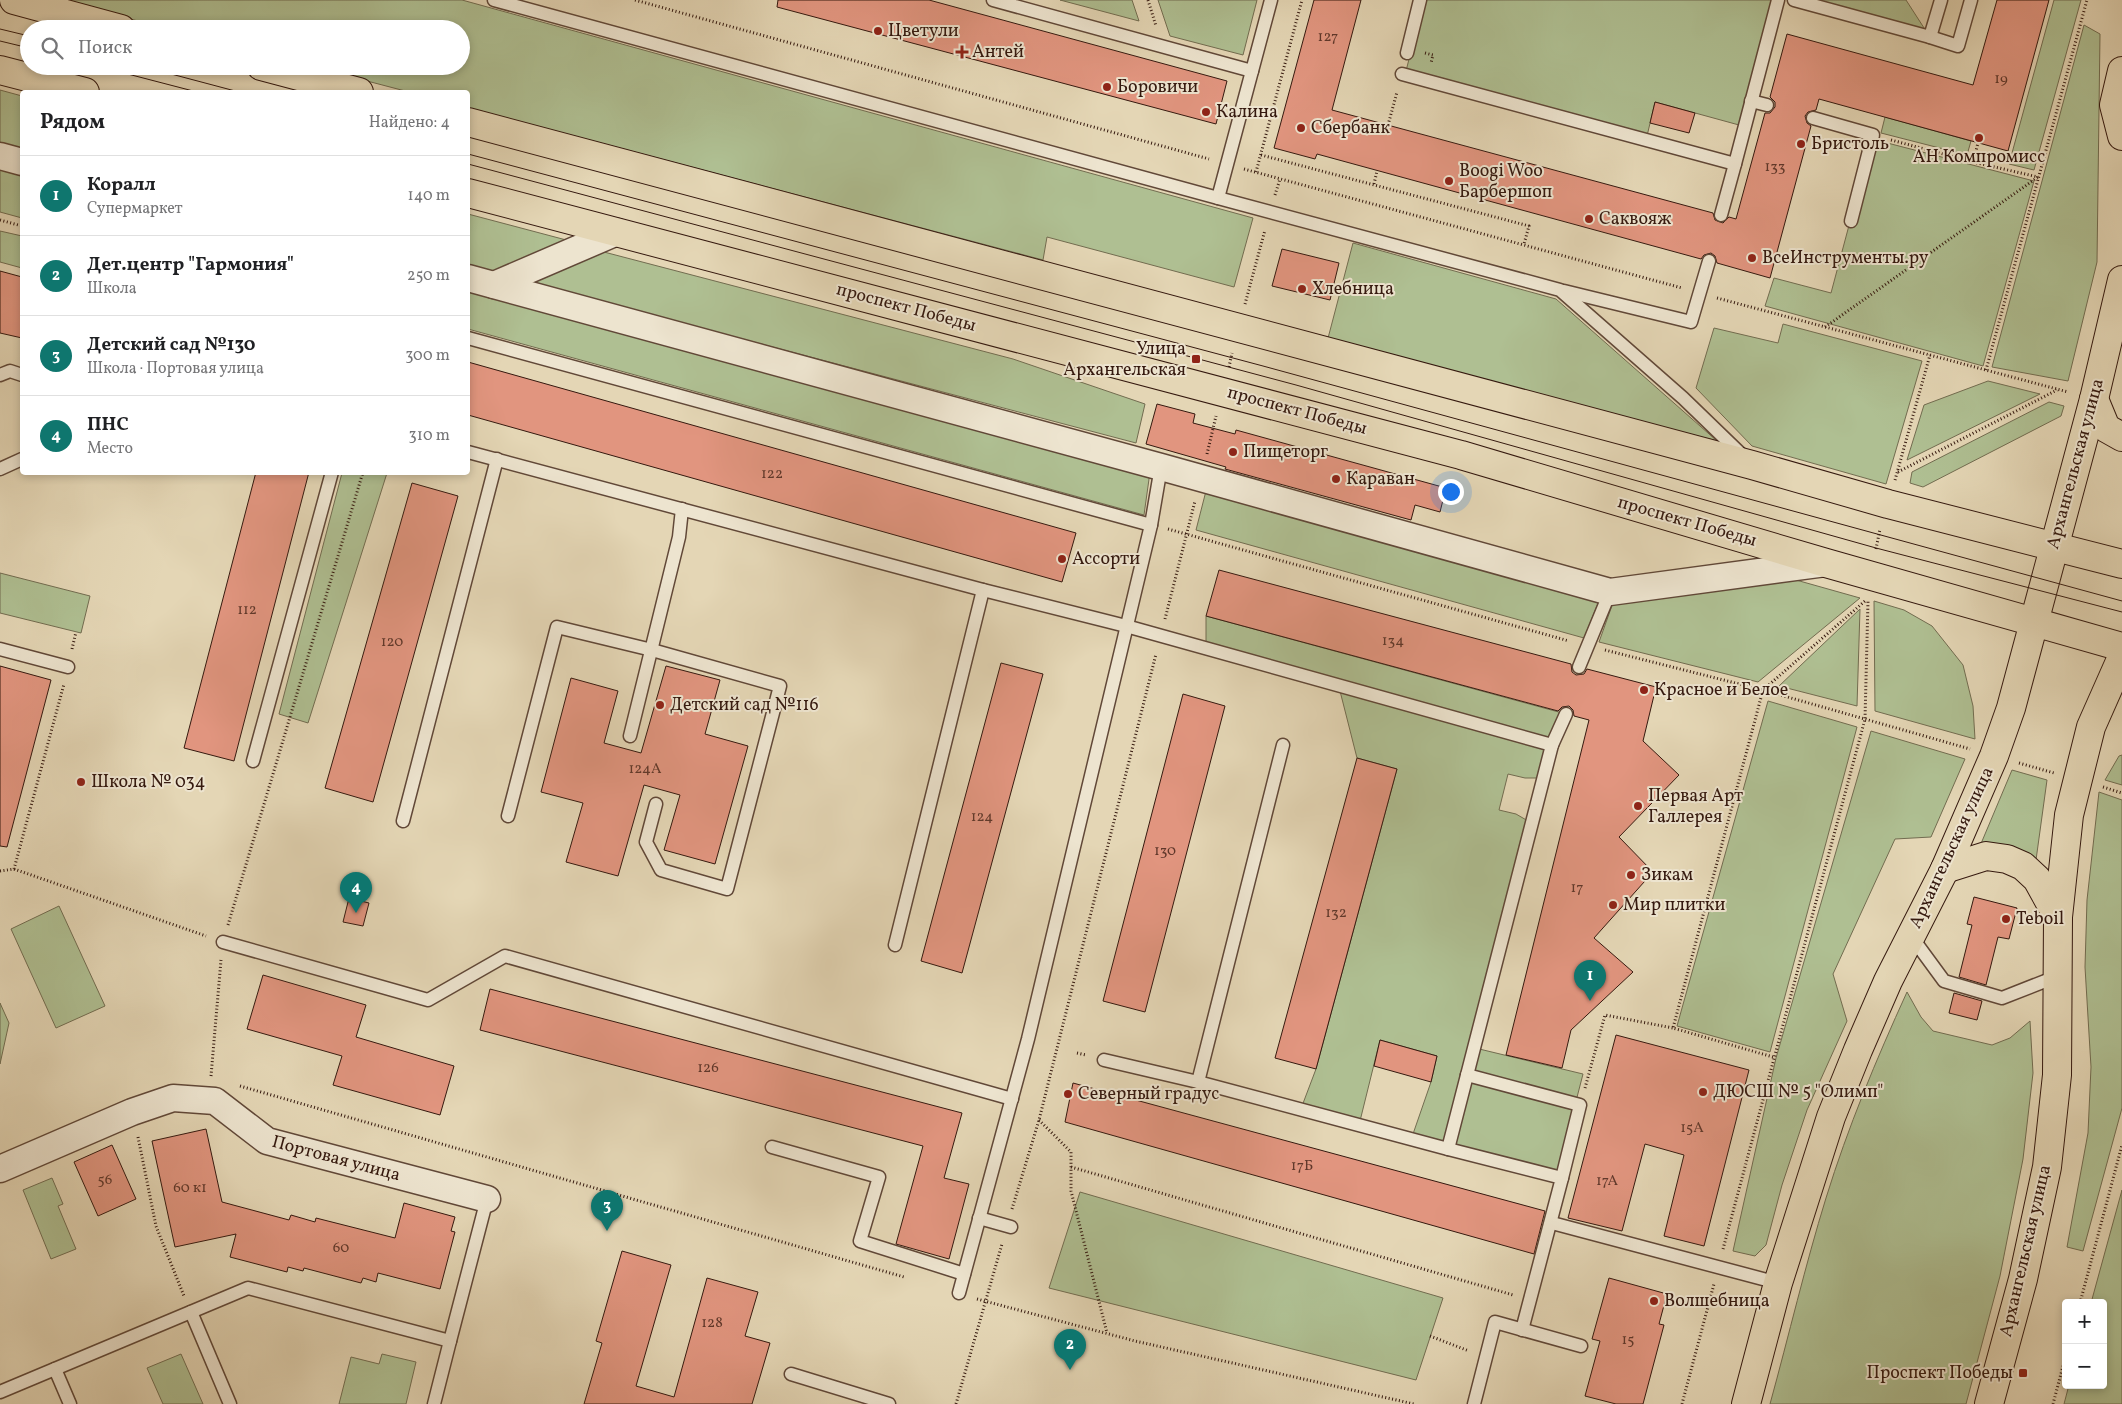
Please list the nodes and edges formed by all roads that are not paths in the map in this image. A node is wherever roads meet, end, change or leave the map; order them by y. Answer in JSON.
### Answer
{"nodes":[{"id":1,"x":14,"y":0,"type":"edge"},
{"id":2,"x":494,"y":0,"type":"edge"},
{"id":3,"x":993,"y":0,"type":"edge"},
{"id":4,"x":1271,"y":0,"type":"edge"},
{"id":5,"x":1420,"y":0,"type":"edge"},
{"id":6,"x":1778,"y":0,"type":"edge"},
{"id":7,"x":1794,"y":0,"type":"edge"},
{"id":8,"x":1941,"y":0,"type":"edge"},
{"id":9,"x":1971,"y":0,"type":"edge"},
{"id":10,"x":88,"y":20,"type":"edge"},
{"id":11,"x":1930,"y":37,"type":"junction"},
{"id":12,"x":1407,"y":53,"type":"dead end"},
{"id":13,"x":0,"y":70,"type":"edge"},
{"id":14,"x":1252,"y":71,"type":"junction"},
{"id":15,"x":2122,"y":71,"type":"edge"},
{"id":16,"x":1402,"y":74,"type":"road end"},
{"id":17,"x":295,"y":75,"type":"edge"},
{"id":18,"x":77,"y":90,"type":"edge"},
{"id":19,"x":351,"y":90,"type":"edge"},
{"id":20,"x":1751,"y":101,"type":"junction"},
{"id":21,"x":1767,"y":106,"type":"dead end"},
{"id":22,"x":1813,"y":118,"type":"dead end"},
{"id":23,"x":470,"y":123,"type":"edge"},
{"id":24,"x":2122,"y":136,"type":"edge"},
{"id":25,"x":0,"y":156,"type":"edge"},
{"id":26,"x":20,"y":161,"type":"edge"},
{"id":27,"x":1735,"y":164,"type":"junction"},
{"id":28,"x":470,"y":194,"type":"edge"},
{"id":29,"x":1218,"y":198,"type":"junction"},
{"id":30,"x":1721,"y":216,"type":"dead end"},
{"id":31,"x":1851,"y":220,"type":"dead end"},
{"id":32,"x":617,"y":232,"type":"junction"},
{"id":33,"x":1710,"y":261,"type":"dead end"},
{"id":34,"x":470,"y":279,"type":"edge"},
{"id":35,"x":2122,"y":280,"type":"edge"},
{"id":36,"x":494,"y":285,"type":"junction"},
{"id":37,"x":1560,"y":290,"type":"junction"},
{"id":38,"x":470,"y":339,"type":"edge"},
{"id":39,"x":20,"y":374,"type":"edge"},
{"id":40,"x":0,"y":375,"type":"edge"},
{"id":41,"x":2094,"y":399,"type":"junction"},
{"id":42,"x":2122,"y":437,"type":"edge"},
{"id":43,"x":470,"y":452,"type":"edge"},
{"id":44,"x":497,"y":459,"type":"junction"},
{"id":45,"x":20,"y":460,"type":"edge"},
{"id":46,"x":1752,"y":465,"type":"junction"},
{"id":47,"x":1162,"y":467,"type":"junction"},
{"id":48,"x":0,"y":469,"type":"edge"},
{"id":49,"x":331,"y":475,"type":"edge"},
{"id":50,"x":682,"y":510,"type":"junction"},
{"id":51,"x":1151,"y":525,"type":"junction"},
{"id":52,"x":2054,"y":547,"type":"junction"},
{"id":53,"x":1826,"y":563,"type":"junction"},
{"id":54,"x":2122,"y":564,"type":"edge"},
{"id":55,"x":983,"y":590,"type":"junction"},
{"id":56,"x":1610,"y":592,"type":"junction"},
{"id":57,"x":2034,"y":622,"type":"junction"},
{"id":58,"x":1126,"y":626,"type":"junction"},
{"id":59,"x":2122,"y":647,"type":"edge"},
{"id":60,"x":0,"y":649,"type":"edge"},
{"id":61,"x":652,"y":650,"type":"junction"},
{"id":62,"x":2122,"y":657,"type":"edge"},
{"id":63,"x":1579,"y":666,"type":"dead end"},
{"id":64,"x":68,"y":667,"type":"road end"},
{"id":65,"x":1566,"y":714,"type":"dead end"},
{"id":66,"x":630,"y":736,"type":"dead end"},
{"id":67,"x":1283,"y":745,"type":"dead end"},
{"id":68,"x":1552,"y":746,"type":"junction"},
{"id":69,"x":253,"y":761,"type":"dead end"},
{"id":70,"x":656,"y":804,"type":"dead end"},
{"id":71,"x":508,"y":816,"type":"dead end"},
{"id":72,"x":403,"y":822,"type":"dead end"},
{"id":73,"x":1945,"y":869,"type":"junction"},
{"id":74,"x":2058,"y":917,"type":"junction"},
{"id":75,"x":1911,"y":936,"type":"junction"},
{"id":76,"x":223,"y":942,"type":"road end"},
{"id":77,"x":895,"y":944,"type":"dead end"},
{"id":78,"x":2058,"y":976,"type":"junction"},
{"id":79,"x":1104,"y":1060,"type":"dead end"},
{"id":80,"x":1467,"y":1075,"type":"junction"},
{"id":81,"x":1198,"y":1082,"type":"junction"},
{"id":82,"x":1012,"y":1099,"type":"junction"},
{"id":83,"x":772,"y":1147,"type":"dead end"},
{"id":84,"x":1448,"y":1149,"type":"junction"},
{"id":85,"x":0,"y":1169,"type":"edge"},
{"id":86,"x":1562,"y":1178,"type":"junction"},
{"id":87,"x":487,"y":1199,"type":"joint"},
{"id":88,"x":980,"y":1218,"type":"junction"},
{"id":89,"x":1552,"y":1222,"type":"junction"},
{"id":90,"x":1009,"y":1226,"type":"road end"},
{"id":91,"x":964,"y":1274,"type":"junction"},
{"id":92,"x":1778,"y":1284,"type":"junction"},
{"id":93,"x":959,"y":1293,"type":"road end"},
{"id":94,"x":190,"y":1312,"type":"junction"},
{"id":95,"x":1522,"y":1330,"type":"junction"},
{"id":96,"x":450,"y":1340,"type":"junction"},
{"id":97,"x":1581,"y":1346,"type":"dead end"},
{"id":98,"x":55,"y":1369,"type":"junction"},
{"id":99,"x":791,"y":1374,"type":"dead end"},
{"id":100,"x":0,"y":1392,"type":"edge"},
{"id":101,"x":70,"y":1404,"type":"edge"},
{"id":102,"x":230,"y":1404,"type":"edge"},
{"id":103,"x":434,"y":1404,"type":"edge"},
{"id":104,"x":889,"y":1404,"type":"edge"},
{"id":105,"x":1474,"y":1404,"type":"edge"},
{"id":106,"x":1746,"y":1404,"type":"edge"},
{"id":107,"x":1989,"y":1404,"type":"edge"}],
"edges":[{"from":1,"to":10,"type":"main road"},
{"from":2,"to":29,"type":"lane"},
{"from":3,"to":14,"type":"lane"},
{"from":4,"to":14,"type":"lane"},
{"from":5,"to":12,"type":"lane"},
{"from":6,"to":20,"type":"lane"},
{"from":7,"to":11,"type":"lane"},
{"from":8,"to":11,"type":"lane"},
{"from":9,"to":11,"type":"lane"},
{"from":13,"to":18,"type":"main road"},
{"from":14,"to":29,"type":"lane"},
{"from":15,"to":24,"type":"main road"},
{"from":16,"to":27,"type":"lane"},
{"from":17,"to":19,"type":"main road"},
{"from":20,"to":21,"type":"lane"},
{"from":20,"to":27,"type":"lane"},
{"from":22,"to":31,"type":"lane"},
{"from":23,"to":46,"type":"main road"},
{"from":25,"to":26,"type":"street"},
{"from":27,"to":30,"type":"lane"},
{"from":28,"to":32,"type":"main road","name":"проспект Победы"},
{"from":29,"to":37,"type":"lane"},
{"from":32,"to":36,"type":"street"},
{"from":32,"to":53,"type":"main road","name":"проспект Победы"},
{"from":33,"to":37,"type":"lane"},
{"from":34,"to":36,"type":"street"},
{"from":35,"to":41,"type":"main road","name":"Архангельская улица"},
{"from":36,"to":47,"type":"street"},
{"from":37,"to":46,"type":"lane"},
{"from":38,"to":51,"type":"lane"},
{"from":39,"to":40,"type":"lane"},
{"from":41,"to":42,"type":"main road"},
{"from":41,"to":52,"type":"main road","name":"Архангельская улица"},
{"from":43,"to":44,"type":"lane"},
{"from":44,"to":50,"type":"lane"},
{"from":44,"to":72,"type":"lane"},
{"from":45,"to":48,"type":"lane"},
{"from":46,"to":52,"type":"main road"},
{"from":47,"to":51,"type":"lane"},
{"from":47,"to":56,"type":"street"},
{"from":49,"to":69,"type":"lane"},
{"from":50,"to":55,"type":"lane"},
{"from":50,"to":61,"type":"lane"},
{"from":51,"to":58,"type":"lane"},
{"from":52,"to":54,"type":"main road"},
{"from":52,"to":57,"type":"main road","name":"Архангельская улица"},
{"from":53,"to":56,"type":"street"},
{"from":53,"to":57,"type":"main road","name":"проспект Победы"},
{"from":55,"to":58,"type":"lane"},
{"from":55,"to":77,"type":"lane"},
{"from":56,"to":63,"type":"lane"},
{"from":57,"to":59,"type":"main road","name":"проспект Победы"},
{"from":57,"to":73,"type":"main road","name":"Архангельская улица"},
{"from":58,"to":68,"type":"lane"},
{"from":58,"to":82,"type":"lane"},
{"from":60,"to":64,"type":"lane"},
{"from":61,"to":66,"type":"lane"},
{"from":61,"to":70,"type":"lane"},
{"from":61,"to":71,"type":"lane"},
{"from":62,"to":74,"type":"main road","name":"Архангельская улица"},
{"from":65,"to":68,"type":"lane"},
{"from":67,"to":81,"type":"lane"},
{"from":68,"to":80,"type":"lane"},
{"from":73,"to":74,"type":"main road"},
{"from":73,"to":75,"type":"main road","name":"Архангельская улица"},
{"from":74,"to":78,"type":"main road","name":"Архангельская улица"},
{"from":75,"to":78,"type":"lane"},
{"from":75,"to":92,"type":"main road","name":"Архангельская улица"},
{"from":76,"to":82,"type":"lane"},
{"from":78,"to":107,"type":"main road","name":"Архангельская улица"},
{"from":79,"to":81,"type":"lane"},
{"from":80,"to":84,"type":"lane"},
{"from":80,"to":86,"type":"lane"},
{"from":81,"to":84,"type":"lane"},
{"from":82,"to":88,"type":"lane"},
{"from":83,"to":91,"type":"lane"},
{"from":84,"to":86,"type":"lane"},
{"from":85,"to":87,"type":"street","name":"Портовая улица"},
{"from":86,"to":89,"type":"lane"},
{"from":87,"to":96,"type":"lane"},
{"from":88,"to":90,"type":"lane"},
{"from":88,"to":91,"type":"lane"},
{"from":89,"to":92,"type":"lane"},
{"from":89,"to":95,"type":"lane"},
{"from":91,"to":93,"type":"lane"},
{"from":92,"to":106,"type":"main road","name":"Архангельская улица"},
{"from":94,"to":96,"type":"lane"},
{"from":94,"to":98,"type":"lane"},
{"from":94,"to":102,"type":"lane"},
{"from":95,"to":97,"type":"lane"},
{"from":95,"to":105,"type":"lane"},
{"from":96,"to":103,"type":"lane"},
{"from":98,"to":100,"type":"lane"},
{"from":98,"to":101,"type":"lane"},
{"from":99,"to":104,"type":"lane"}]}
